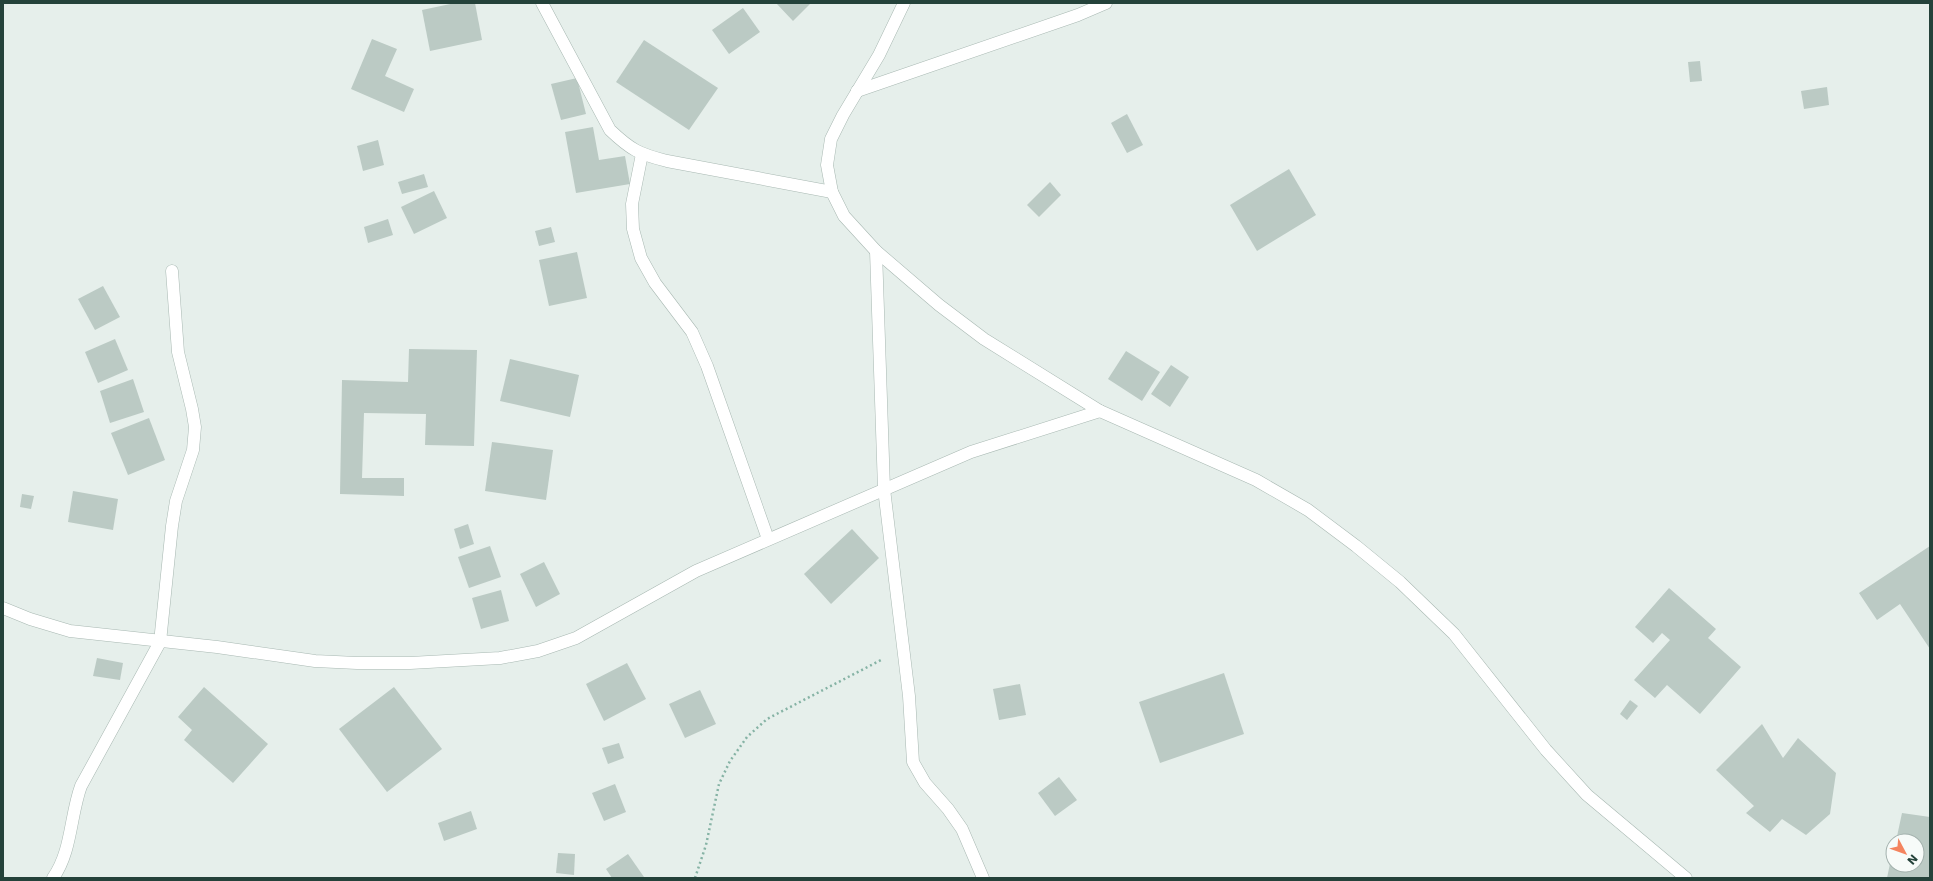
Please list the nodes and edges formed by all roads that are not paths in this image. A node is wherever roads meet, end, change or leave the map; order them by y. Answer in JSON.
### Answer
{"nodes":[{"id":1,"x":542,"y":3,"type":"edge"},
{"id":2,"x":904,"y":3,"type":"edge"},
{"id":3,"x":1106,"y":3,"type":"edge"},
{"id":4,"x":858,"y":91,"type":"junction"},
{"id":5,"x":642,"y":154,"type":"junction"},
{"id":6,"x":832,"y":192,"type":"junction"},
{"id":7,"x":876,"y":252,"type":"junction"},
{"id":8,"x":172,"y":271,"type":"dead end"},
{"id":9,"x":1100,"y":412,"type":"junction"},
{"id":10,"x":884,"y":489,"type":"junction"},
{"id":11,"x":768,"y":539,"type":"junction"},
{"id":12,"x":3,"y":608,"type":"edge"},
{"id":13,"x":160,"y":642,"type":"junction"},
{"id":14,"x":53,"y":878,"type":"edge"},
{"id":15,"x":983,"y":878,"type":"edge"},
{"id":16,"x":1686,"y":878,"type":"edge"}],
"edges":[{"from":1,"to":5,"type":"street"},
{"from":2,"to":4,"type":"street"},
{"from":3,"to":4,"type":"street"},
{"from":4,"to":6,"type":"street"},
{"from":5,"to":6,"type":"street"},
{"from":5,"to":11,"type":"street"},
{"from":6,"to":7,"type":"street"},
{"from":7,"to":9,"type":"street"},
{"from":7,"to":10,"type":"street"},
{"from":8,"to":13,"type":"street"},
{"from":9,"to":10,"type":"street"},
{"from":9,"to":16,"type":"street"},
{"from":10,"to":11,"type":"street"},
{"from":10,"to":15,"type":"street"},
{"from":11,"to":13,"type":"street"},
{"from":12,"to":13,"type":"street"},
{"from":13,"to":14,"type":"street"}]}
